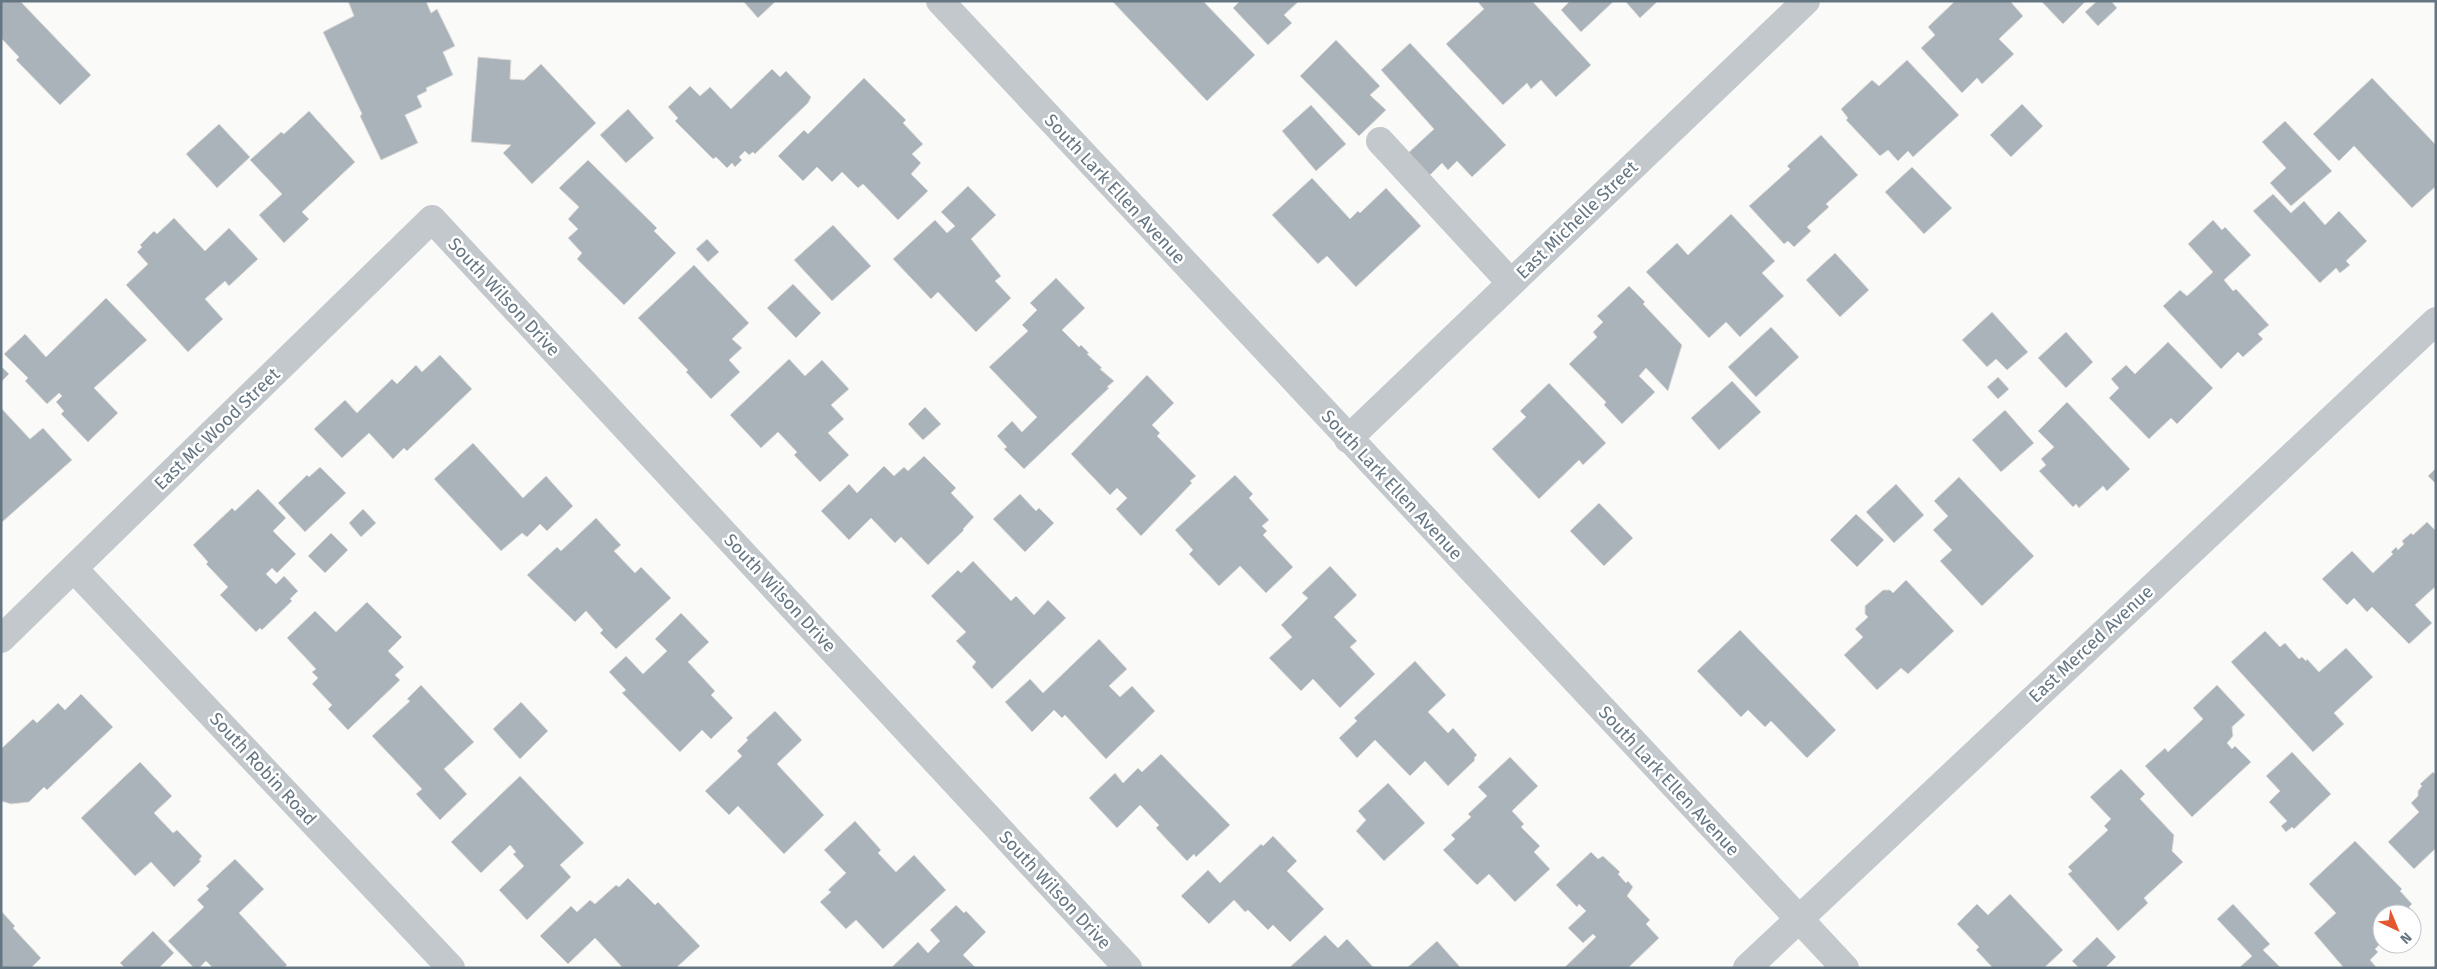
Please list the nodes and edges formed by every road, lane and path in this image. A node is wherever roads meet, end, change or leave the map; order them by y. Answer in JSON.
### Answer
{"nodes":[{"id":1,"x":940,"y":1,"type":"edge"},
{"id":2,"x":1806,"y":1,"type":"edge"},
{"id":3,"x":1380,"y":141,"type":"dead end"},
{"id":4,"x":432,"y":219,"type":"joint"},
{"id":5,"x":1511,"y":283,"type":"junction"},
{"id":6,"x":2436,"y":321,"type":"edge"},
{"id":7,"x":1348,"y":439,"type":"junction"},
{"id":8,"x":74,"y":569,"type":"junction"},
{"id":9,"x":1,"y":639,"type":"edge"},
{"id":10,"x":1798,"y":919,"type":"junction"},
{"id":11,"x":451,"y":968,"type":"edge"},
{"id":12,"x":1128,"y":968,"type":"edge"},
{"id":13,"x":1747,"y":968,"type":"edge"},
{"id":14,"x":1845,"y":968,"type":"edge"}],
"edges":[{"from":1,"to":7,"type":"street","name":"South Lark Ellen Avenue"},
{"from":2,"to":5,"type":"street","name":"East Michelle Street"},
{"from":3,"to":5,"type":"street"},
{"from":4,"to":8,"type":"street","name":"East Mc Wood Street"},
{"from":4,"to":12,"type":"street","name":"South Wilson Drive"},
{"from":5,"to":7,"type":"street","name":"East Michelle Street"},
{"from":6,"to":10,"type":"street","name":"East Merced Avenue"},
{"from":7,"to":10,"type":"street","name":"South Lark Ellen Avenue"},
{"from":8,"to":9,"type":"street","name":"East Mc Wood Street"},
{"from":8,"to":11,"type":"street","name":"South Robin Road"},
{"from":10,"to":13,"type":"street","name":"East Merced Avenue"},
{"from":10,"to":14,"type":"street","name":"South Lark Ellen Avenue"}]}
